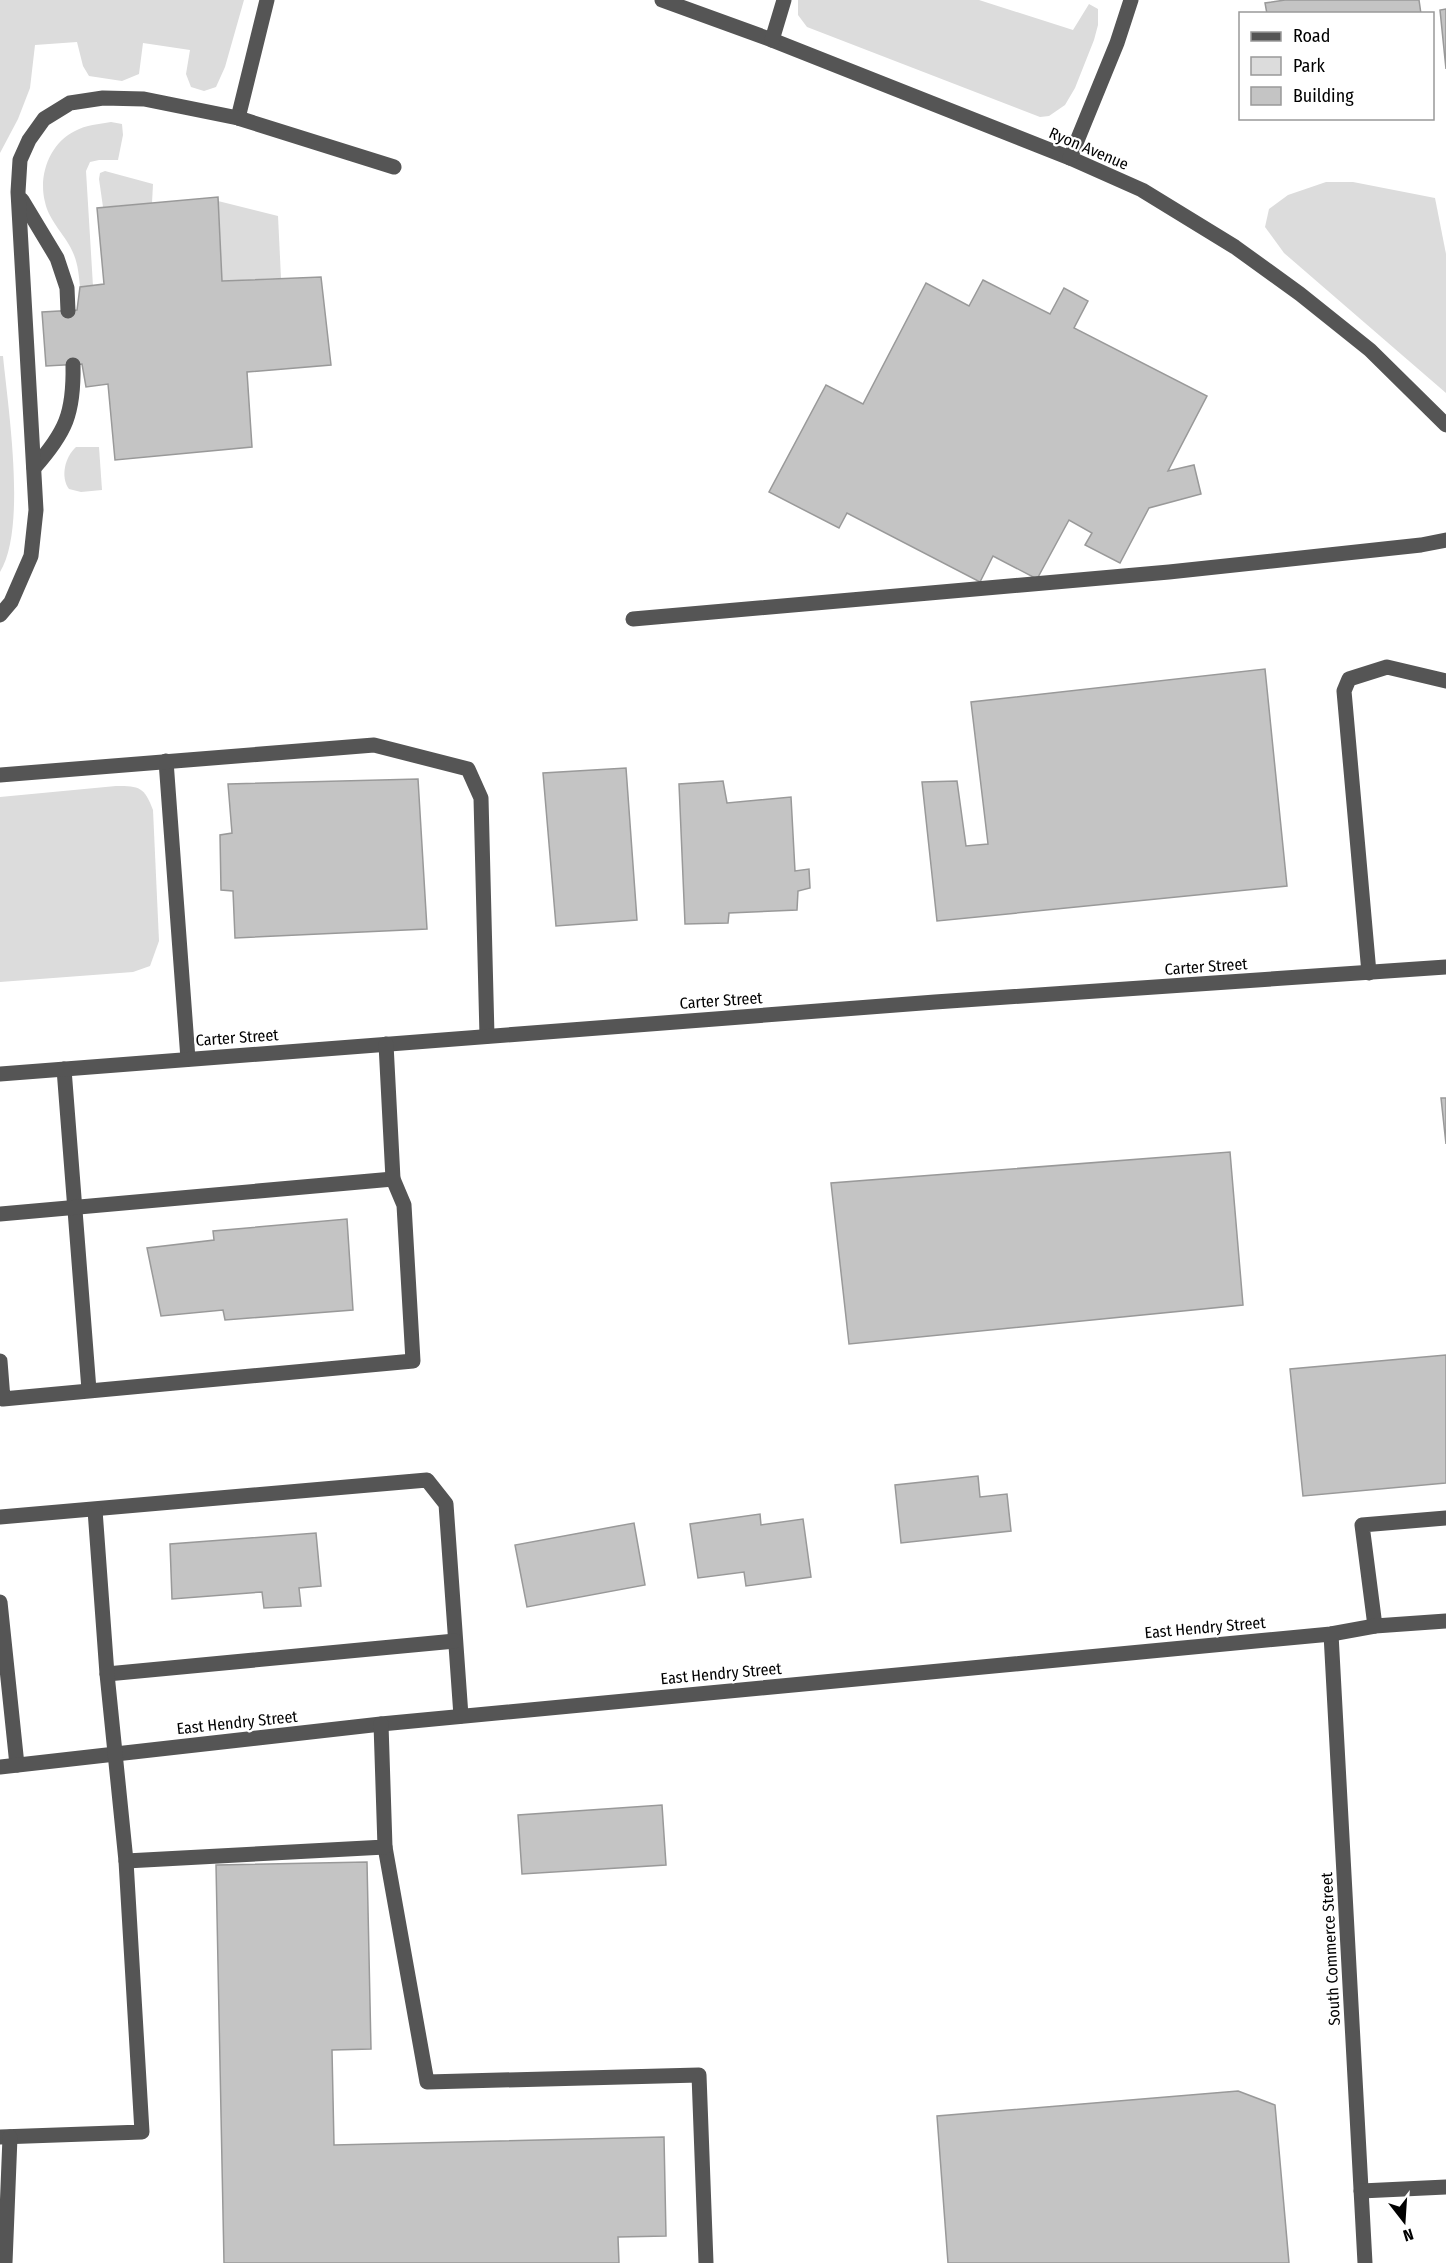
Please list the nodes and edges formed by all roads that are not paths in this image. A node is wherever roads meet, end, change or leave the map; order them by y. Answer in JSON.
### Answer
{"nodes":[{"id":1,"x":267,"y":0,"type":"edge"},
{"id":2,"x":662,"y":0,"type":"edge"},
{"id":3,"x":784,"y":0,"type":"edge"},
{"id":4,"x":1131,"y":0,"type":"edge"},
{"id":5,"x":772,"y":40,"type":"junction"},
{"id":6,"x":238,"y":118,"type":"junction"},
{"id":7,"x":1070,"y":158,"type":"junction"},
{"id":8,"x":394,"y":167,"type":"dead end"},
{"id":9,"x":18,"y":192,"type":"junction"},
{"id":10,"x":68,"y":311,"type":"dead end"},
{"id":11,"x":73,"y":365,"type":"dead end"},
{"id":12,"x":1446,"y":425,"type":"edge"},
{"id":13,"x":34,"y":468,"type":"junction"},
{"id":14,"x":1446,"y":540,"type":"edge"},
{"id":15,"x":0,"y":615,"type":"edge"},
{"id":16,"x":633,"y":619,"type":"dead end"},
{"id":17,"x":1446,"y":681,"type":"edge"},
{"id":18,"x":166,"y":761,"type":"junction"},
{"id":19,"x":0,"y":775,"type":"edge"},
{"id":20,"x":1446,"y":968,"type":"edge"},
{"id":21,"x":1369,"y":973,"type":"junction"},
{"id":22,"x":487,"y":1036,"type":"junction"},
{"id":23,"x":386,"y":1044,"type":"junction"},
{"id":24,"x":188,"y":1059,"type":"junction"},
{"id":25,"x":64,"y":1069,"type":"junction"},
{"id":26,"x":0,"y":1074,"type":"edge"},
{"id":27,"x":393,"y":1179,"type":"junction"},
{"id":28,"x":74,"y":1207,"type":"junction"},
{"id":29,"x":0,"y":1214,"type":"edge"},
{"id":30,"x":0,"y":1361,"type":"edge"},
{"id":31,"x":89,"y":1390,"type":"junction"},
{"id":32,"x":95,"y":1510,"type":"junction"},
{"id":33,"x":0,"y":1517,"type":"edge"},
{"id":34,"x":1446,"y":1518,"type":"edge"},
{"id":35,"x":0,"y":1602,"type":"edge"},
{"id":36,"x":1446,"y":1621,"type":"edge"},
{"id":37,"x":1375,"y":1626,"type":"junction"},
{"id":38,"x":1331,"y":1634,"type":"junction"},
{"id":39,"x":455,"y":1641,"type":"junction"},
{"id":40,"x":107,"y":1674,"type":"junction"},
{"id":41,"x":460,"y":1716,"type":"junction"},
{"id":42,"x":381,"y":1724,"type":"junction"},
{"id":43,"x":114,"y":1753,"type":"junction"},
{"id":44,"x":17,"y":1765,"type":"junction"},
{"id":45,"x":0,"y":1767,"type":"edge"},
{"id":46,"x":385,"y":1847,"type":"junction"},
{"id":47,"x":126,"y":1861,"type":"junction"},
{"id":48,"x":5,"y":2137,"type":"edge"},
{"id":49,"x":1446,"y":2187,"type":"edge"},
{"id":50,"x":1361,"y":2191,"type":"junction"},
{"id":51,"x":5,"y":2263,"type":"edge"},
{"id":52,"x":706,"y":2263,"type":"edge"},
{"id":53,"x":1365,"y":2263,"type":"edge"}],
"edges":[{"from":1,"to":6,"type":"street"},
{"from":2,"to":5,"type":"street","name":"Ryon Avenue"},
{"from":3,"to":5,"type":"street"},
{"from":4,"to":7,"type":"street"},
{"from":5,"to":7,"type":"street","name":"Ryon Avenue"},
{"from":6,"to":8,"type":"street"},
{"from":6,"to":9,"type":"street"},
{"from":7,"to":12,"type":"street","name":"Ryon Avenue"},
{"from":9,"to":10,"type":"street"},
{"from":9,"to":13,"type":"street"},
{"from":11,"to":13,"type":"street"},
{"from":13,"to":15,"type":"street"},
{"from":14,"to":16,"type":"street"},
{"from":17,"to":21,"type":"street"},
{"from":18,"to":19,"type":"street"},
{"from":18,"to":22,"type":"street"},
{"from":18,"to":24,"type":"street"},
{"from":20,"to":21,"type":"street","name":"Carter Street"},
{"from":21,"to":22,"type":"street","name":"Carter Street"},
{"from":22,"to":23,"type":"street","name":"Carter Street"},
{"from":23,"to":24,"type":"street","name":"Carter Street"},
{"from":23,"to":27,"type":"street"},
{"from":24,"to":25,"type":"street","name":"Carter Street"},
{"from":25,"to":26,"type":"street","name":"Carter Street"},
{"from":25,"to":28,"type":"street"},
{"from":27,"to":28,"type":"street"},
{"from":27,"to":31,"type":"street"},
{"from":28,"to":29,"type":"street"},
{"from":28,"to":31,"type":"street"},
{"from":30,"to":31,"type":"street"},
{"from":32,"to":33,"type":"street"},
{"from":32,"to":39,"type":"street"},
{"from":32,"to":40,"type":"street"},
{"from":34,"to":37,"type":"street"},
{"from":35,"to":44,"type":"street"},
{"from":36,"to":37,"type":"street","name":"East Hendry Street"},
{"from":37,"to":38,"type":"street","name":"East Hendry Street"},
{"from":38,"to":41,"type":"street","name":"East Hendry Street"},
{"from":38,"to":50,"type":"street","name":"South Commerce Street"},
{"from":39,"to":40,"type":"street"},
{"from":39,"to":41,"type":"street"},
{"from":40,"to":43,"type":"street"},
{"from":41,"to":42,"type":"street","name":"East Hendry Street"},
{"from":42,"to":43,"type":"street","name":"East Hendry Street"},
{"from":42,"to":46,"type":"street"},
{"from":43,"to":44,"type":"street","name":"East Hendry Street"},
{"from":43,"to":47,"type":"street"},
{"from":44,"to":45,"type":"street","name":"East Hendry Street"},
{"from":46,"to":47,"type":"street"},
{"from":46,"to":52,"type":"street"},
{"from":47,"to":48,"type":"street"},
{"from":48,"to":51,"type":"street"},
{"from":49,"to":50,"type":"street"},
{"from":50,"to":53,"type":"street","name":"South Commerce Street"}]}
